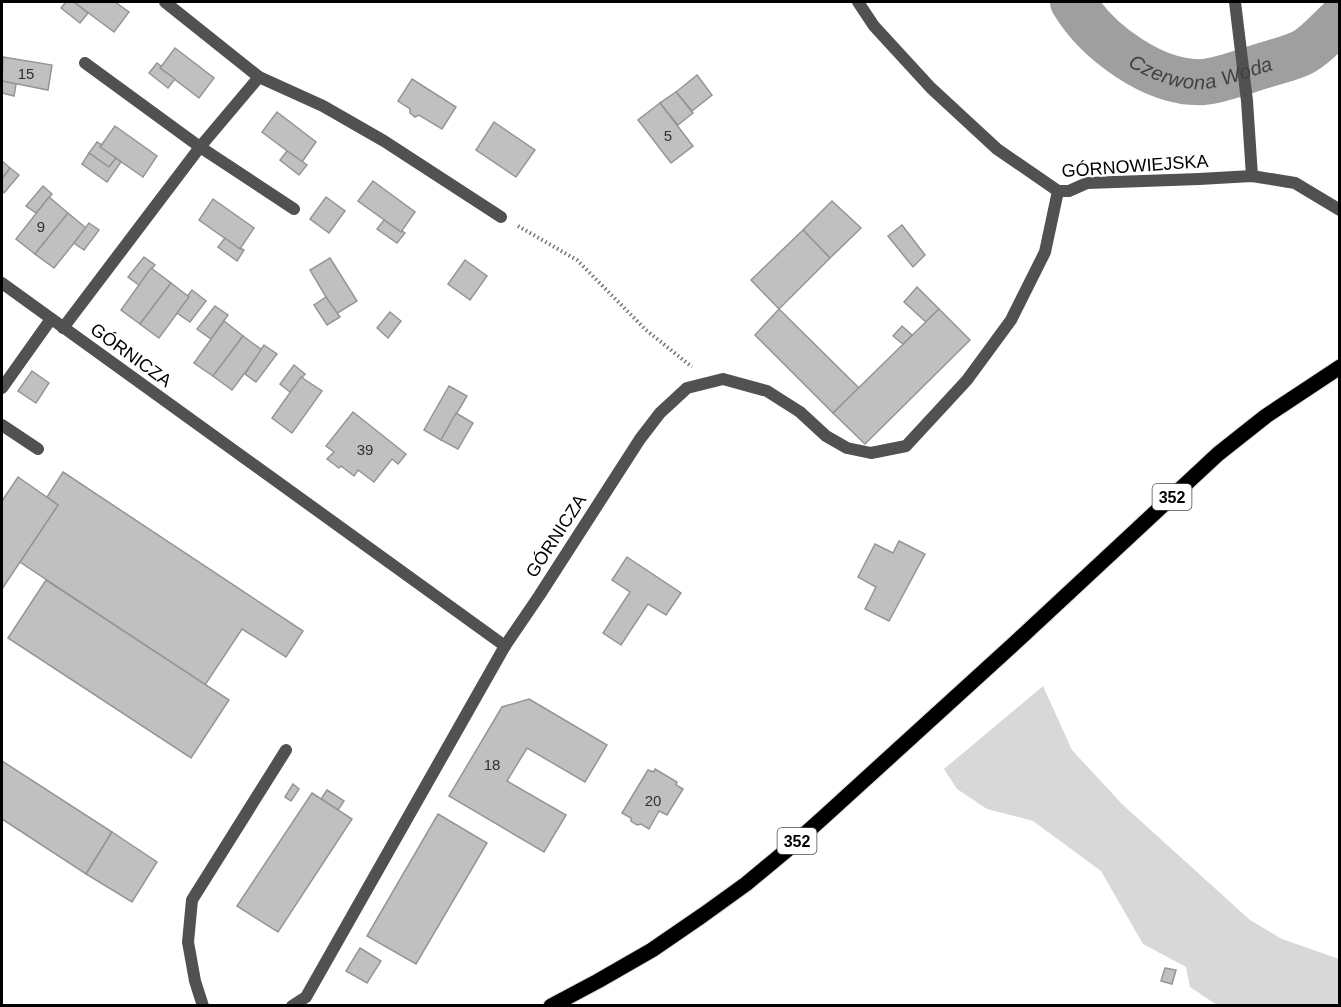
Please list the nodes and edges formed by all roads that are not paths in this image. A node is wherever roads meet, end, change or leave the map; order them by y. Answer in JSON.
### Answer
{"nodes":[{"id":1,"x":165,"y":2,"type":"edge"},
{"id":2,"x":858,"y":2,"type":"edge"},
{"id":3,"x":1235,"y":2,"type":"edge"},
{"id":4,"x":85,"y":63,"type":"dead end"},
{"id":5,"x":259,"y":77,"type":"junction"},
{"id":6,"x":200,"y":147,"type":"junction"},
{"id":7,"x":1252,"y":176,"type":"junction"},
{"id":8,"x":1058,"y":191,"type":"junction"},
{"id":9,"x":294,"y":209,"type":"dead end"},
{"id":10,"x":1340,"y":210,"type":"edge"},
{"id":11,"x":501,"y":217,"type":"road end"},
{"id":12,"x":2,"y":283,"type":"edge"},
{"id":13,"x":51,"y":319,"type":"junction"},
{"id":14,"x":63,"y":328,"type":"junction"},
{"id":15,"x":1340,"y":367,"type":"edge"},
{"id":16,"x":2,"y":388,"type":"edge"},
{"id":17,"x":2,"y":425,"type":"edge"},
{"id":18,"x":38,"y":448,"type":"dead end"},
{"id":19,"x":505,"y":646,"type":"junction"},
{"id":20,"x":286,"y":750,"type":"dead end"},
{"id":21,"x":203,"y":1005,"type":"edge"},
{"id":22,"x":292,"y":1005,"type":"edge"},
{"id":23,"x":551,"y":1005,"type":"edge"}],
"edges":[{"from":1,"to":5,"type":"street"},
{"from":2,"to":8,"type":"street","name":"GÓRNOWIEJSKA"},
{"from":3,"to":7,"type":"street"},
{"from":4,"to":6,"type":"street"},
{"from":5,"to":6,"type":"street"},
{"from":5,"to":11,"type":"street"},
{"from":6,"to":9,"type":"street"},
{"from":6,"to":14,"type":"street"},
{"from":7,"to":8,"type":"street","name":"GÓRNOWIEJSKA"},
{"from":7,"to":10,"type":"street","name":"GÓRNOWIEJSKA"},
{"from":8,"to":19,"type":"street","name":"GÓRNICZA"},
{"from":12,"to":13,"type":"street","name":"GÓRNICZA"},
{"from":13,"to":14,"type":"street","name":"GÓRNICZA"},
{"from":13,"to":16,"type":"street"},
{"from":14,"to":19,"type":"street","name":"GÓRNICZA"},
{"from":15,"to":23,"type":"main road","number":"352"},
{"from":17,"to":18,"type":"street"},
{"from":19,"to":22,"type":"street"},
{"from":20,"to":21,"type":"street"}]}
